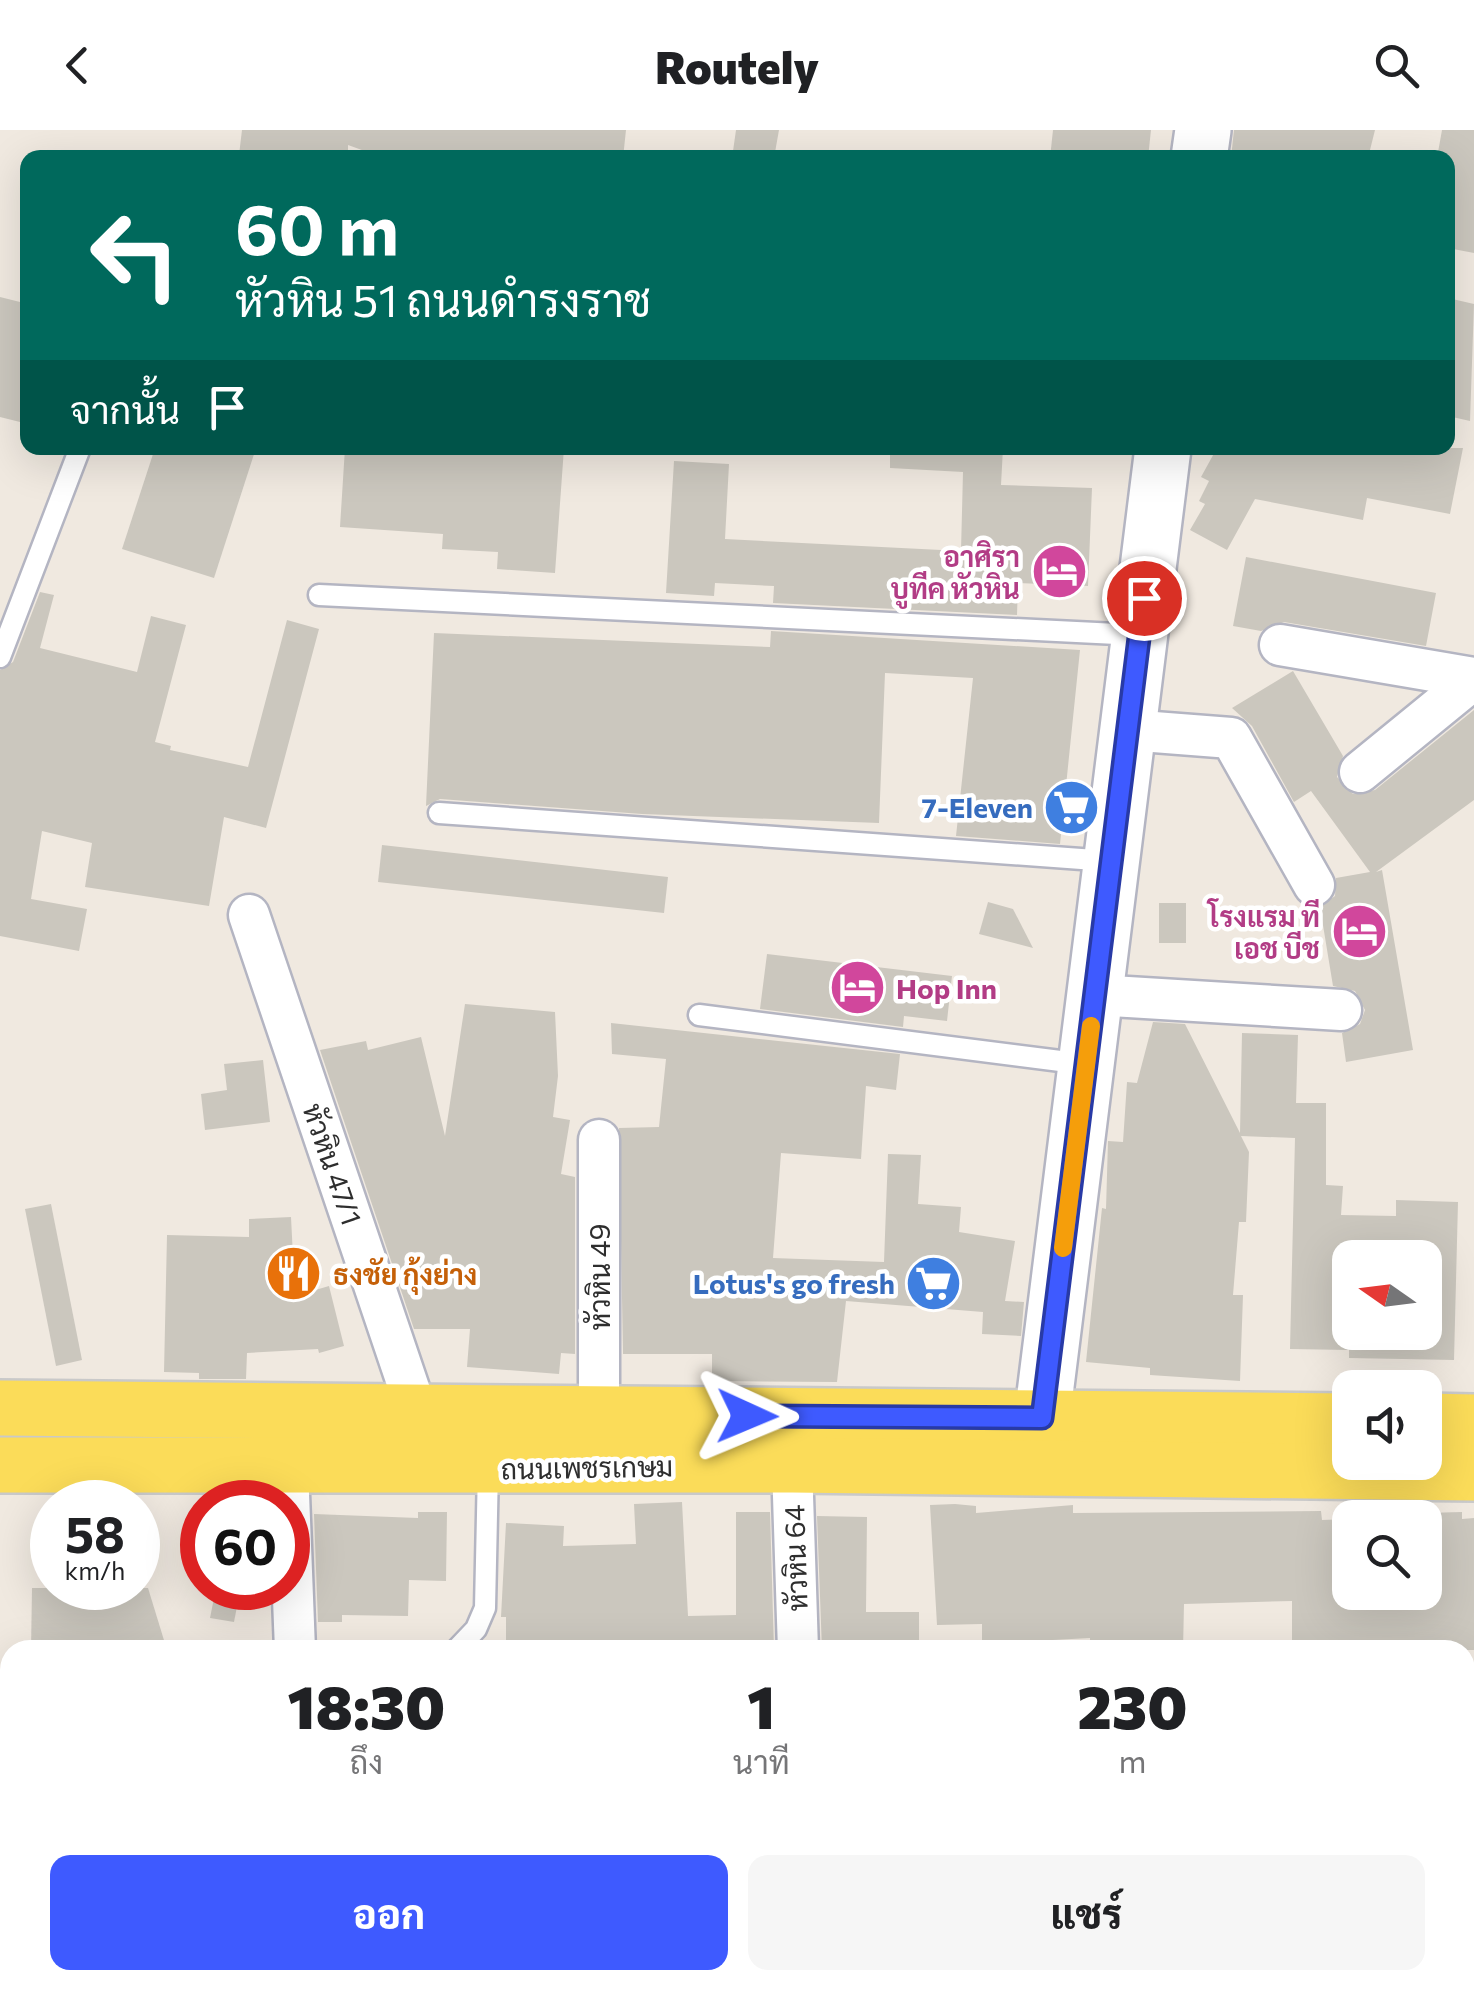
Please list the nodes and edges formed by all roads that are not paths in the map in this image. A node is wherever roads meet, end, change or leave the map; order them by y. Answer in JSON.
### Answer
{"nodes":[{"id":1,"x":77,"y":455,"type":"edge"},
{"id":2,"x":1162,"y":455,"type":"edge"},
{"id":3,"x":319,"y":595,"type":"dead end"},
{"id":4,"x":1140,"y":635,"type":"junction"},
{"id":5,"x":1280,"y":645,"type":"dead end"},
{"id":6,"x":0,"y":657,"type":"edge"},
{"id":7,"x":1474,"y":678,"type":"edge"},
{"id":8,"x":1128,"y":730,"type":"junction"},
{"id":9,"x":1360,"y":772,"type":"dead end"},
{"id":10,"x":439,"y":814,"type":"dead end"},
{"id":11,"x":1111,"y":861,"type":"junction"},
{"id":12,"x":1314,"y":885,"type":"dead end"},
{"id":13,"x":250,"y":916,"type":"dead end"},
{"id":14,"x":1095,"y":995,"type":"junction"},
{"id":15,"x":1341,"y":1010,"type":"dead end"},
{"id":16,"x":700,"y":1014,"type":"dead end"},
{"id":17,"x":1086,"y":1064,"type":"junction"},
{"id":18,"x":600,"y":1140,"type":"dead end"},
{"id":19,"x":0,"y":1408,"type":"edge"},
{"id":20,"x":417,"y":1412,"type":"junction"},
{"id":21,"x":599,"y":1414,"type":"junction"},
{"id":22,"x":1332,"y":1422,"type":"edge"},
{"id":23,"x":1442,"y":1422,"type":"edge"},
{"id":24,"x":1474,"y":1422,"type":"edge"},
{"id":25,"x":1041,"y":1443,"type":"junction"},
{"id":26,"x":0,"y":1465,"type":"edge"},
{"id":27,"x":792,"y":1466,"type":"junction"},
{"id":28,"x":288,"y":1468,"type":"junction"},
{"id":29,"x":488,"y":1468,"type":"junction"},
{"id":30,"x":1474,"y":1473,"type":"edge"},
{"id":31,"x":295,"y":1640,"type":"edge"},
{"id":32,"x":466,"y":1640,"type":"edge"},
{"id":33,"x":798,"y":1640,"type":"edge"}],
"edges":[{"from":1,"to":6,"type":"lane"},
{"from":2,"to":4,"type":"street"},
{"from":3,"to":4,"type":"lane"},
{"from":4,"to":8,"type":"street"},
{"from":5,"to":7,"type":"street"},
{"from":7,"to":9,"type":"street"},
{"from":8,"to":11,"type":"street"},
{"from":8,"to":12,"type":"street"},
{"from":10,"to":11,"type":"lane"},
{"from":11,"to":14,"type":"street"},
{"from":13,"to":20,"type":"street","name":"หัวหิน 47/1"},
{"from":14,"to":15,"type":"street"},
{"from":14,"to":17,"type":"street"},
{"from":16,"to":17,"type":"lane"},
{"from":17,"to":25,"type":"street"},
{"from":18,"to":21,"type":"street","name":"หัวหิน 49"},
{"from":19,"to":20,"type":"main road","name":"ถนนเพชรเกษม"},
{"from":20,"to":21,"type":"main road","name":"ถนนเพชรเกษม"},
{"from":21,"to":25,"type":"main road","name":"ถนนเพชรเกษม"},
{"from":22,"to":25,"type":"main road","name":"ถนนเพชรเกษม"},
{"from":23,"to":24,"type":"main road"},
{"from":25,"to":27,"type":"main road","name":"ถนนเพชรเกษม"},
{"from":25,"to":30,"type":"main road","name":"ถนนเพชรเกษม"},
{"from":26,"to":28,"type":"main road","name":"ถนนเพชรเกษม"},
{"from":27,"to":29,"type":"main road","name":"ถนนเพชรเกษม"},
{"from":27,"to":33,"type":"street","name":"หัวหิน 64"},
{"from":28,"to":29,"type":"main road","name":"ถนนเพชรเกษม"},
{"from":28,"to":31,"type":"street"},
{"from":29,"to":32,"type":"lane"}]}
